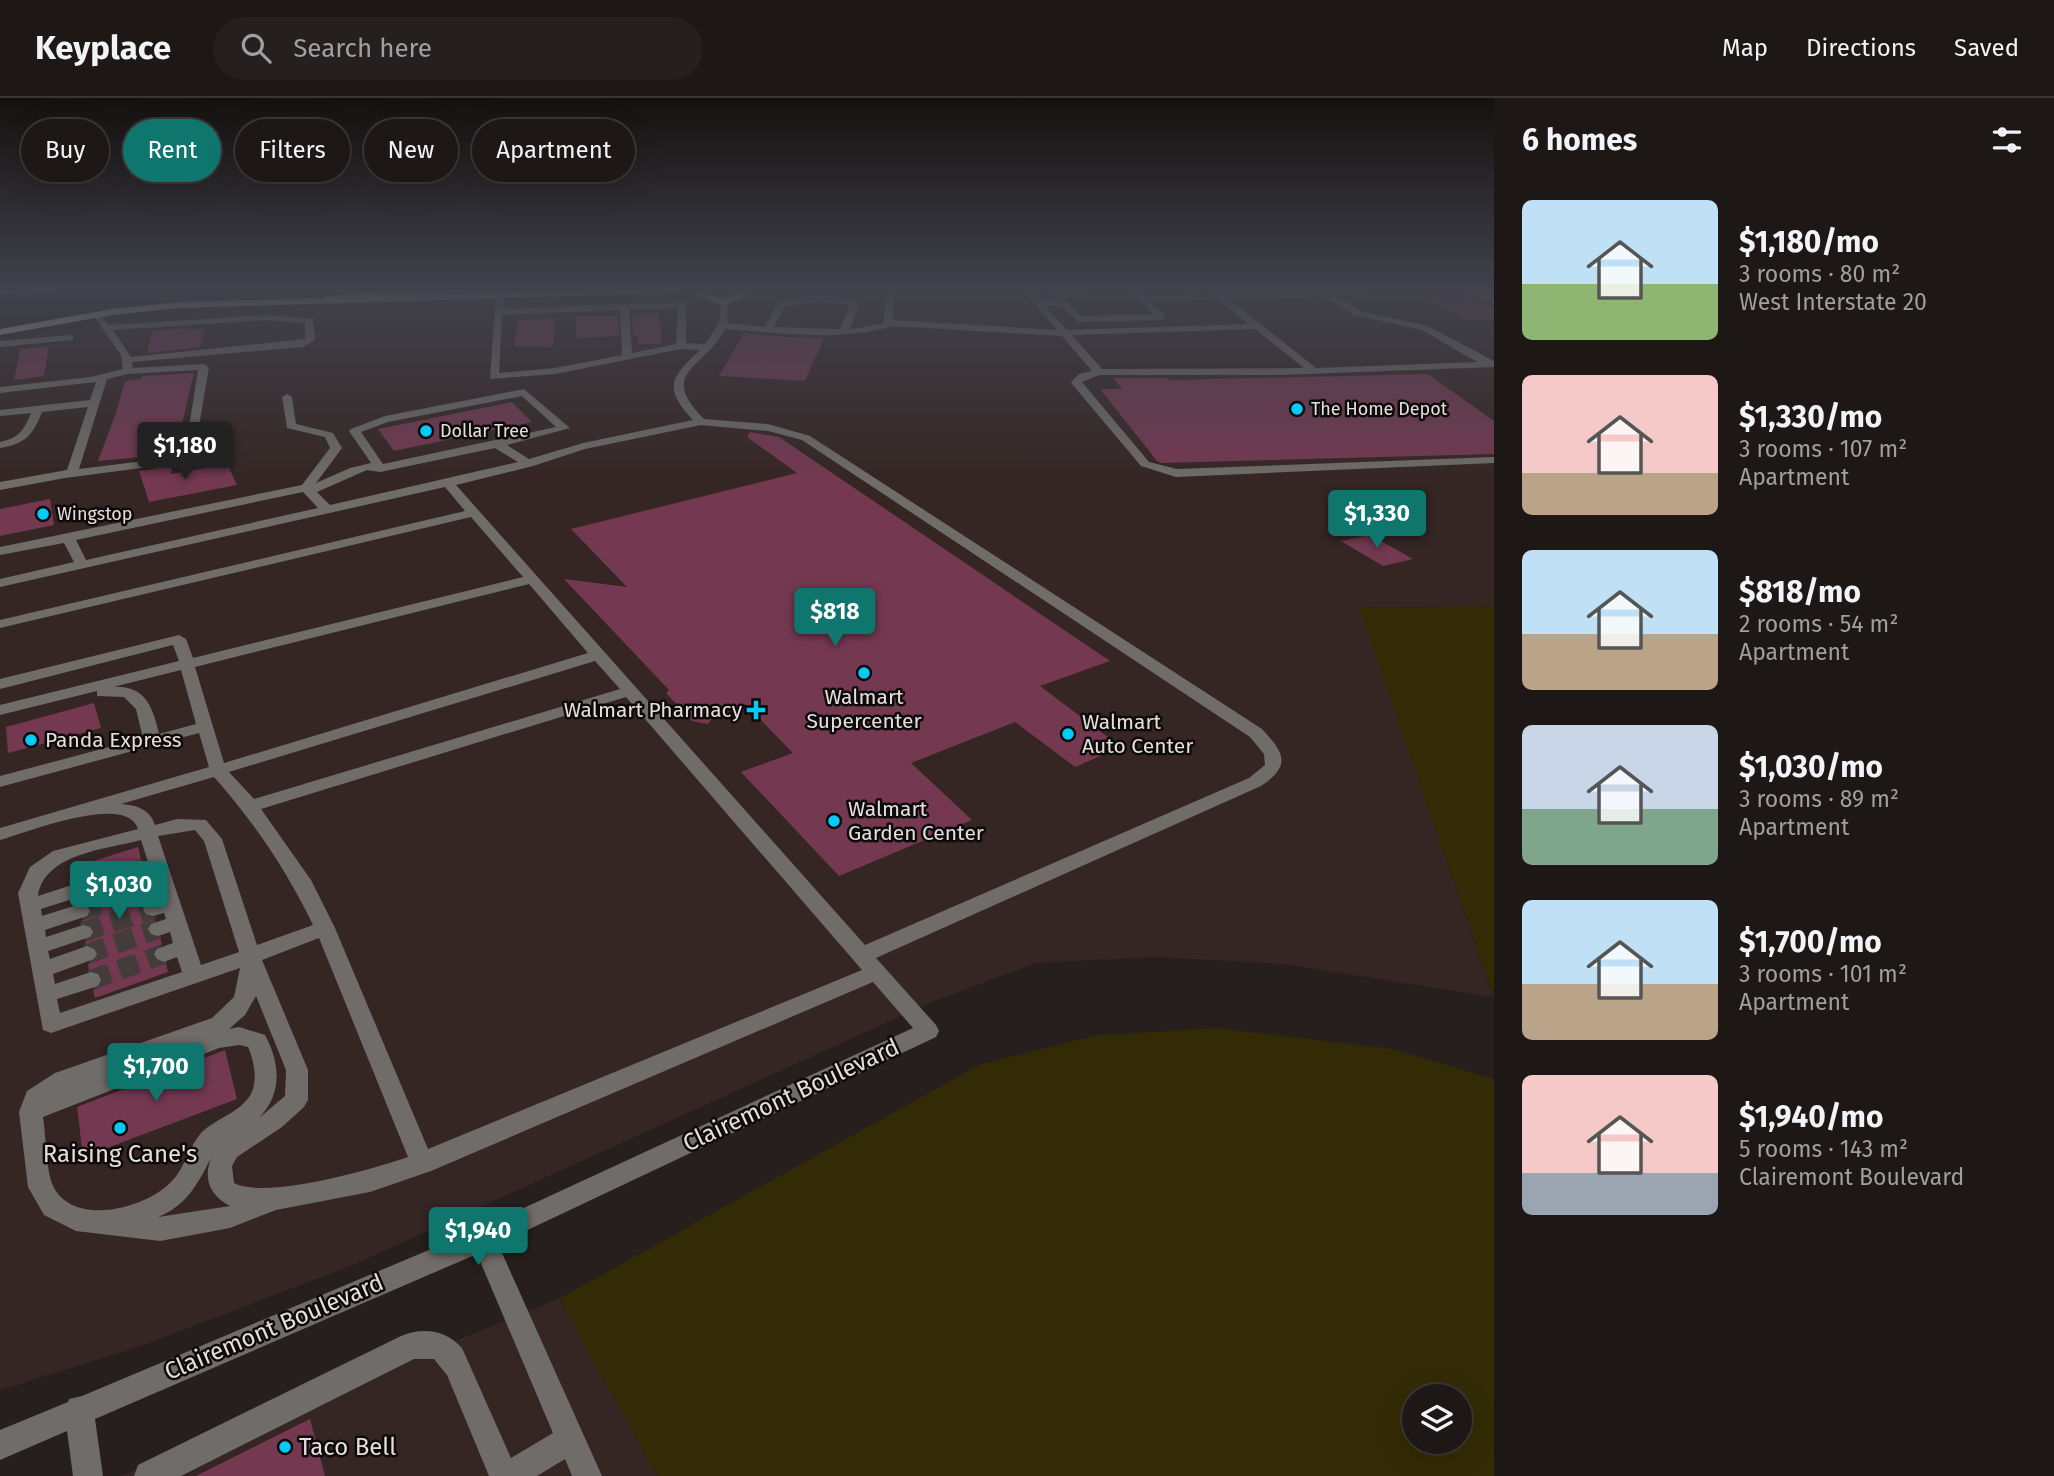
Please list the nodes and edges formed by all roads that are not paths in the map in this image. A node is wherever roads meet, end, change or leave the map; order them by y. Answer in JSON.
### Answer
{"nodes":[{"id":1,"x":120,"y":352,"type":"edge"},
{"id":2,"x":233,"y":352,"type":"edge"},
{"id":3,"x":496,"y":352,"type":"edge"},
{"id":4,"x":627,"y":352,"type":"edge"},
{"id":5,"x":647,"y":352,"type":"edge"},
{"id":6,"x":703,"y":352,"type":"edge"},
{"id":7,"x":1080,"y":352,"type":"edge"},
{"id":8,"x":1290,"y":352,"type":"edge"},
{"id":9,"x":1467,"y":352,"type":"edge"},
{"id":10,"x":627,"y":356,"type":"junction"},
{"id":11,"x":127,"y":365,"type":"junction"},
{"id":12,"x":1492,"y":366,"type":"edge"},
{"id":13,"x":1314,"y":371,"type":"junction"},
{"id":14,"x":1099,"y":372,"type":"junction"},
{"id":15,"x":103,"y":377,"type":"junction"},
{"id":16,"x":54,"y":384,"type":"junction"},
{"id":17,"x":0,"y":390,"type":"edge"},
{"id":18,"x":287,"y":397,"type":"dead end"},
{"id":19,"x":94,"y":403,"type":"junction"},
{"id":20,"x":42,"y":408,"type":"junction"},
{"id":21,"x":0,"y":413,"type":"edge"},
{"id":22,"x":701,"y":422,"type":"junction"},
{"id":23,"x":497,"y":444,"type":"junction"},
{"id":24,"x":0,"y":445,"type":"edge"},
{"id":25,"x":1494,"y":460,"type":"edge"},
{"id":26,"x":529,"y":464,"type":"junction"},
{"id":27,"x":380,"y":468,"type":"junction"},
{"id":28,"x":72,"y":473,"type":"junction"},
{"id":29,"x":447,"y":482,"type":"junction"},
{"id":30,"x":0,"y":486,"type":"edge"},
{"id":31,"x":308,"y":489,"type":"junction"},
{"id":32,"x":326,"y":509,"type":"junction"},
{"id":33,"x":472,"y":513,"type":"junction"},
{"id":34,"x":66,"y":538,"type":"junction"},
{"id":35,"x":0,"y":551,"type":"edge"},
{"id":36,"x":82,"y":564,"type":"junction"},
{"id":37,"x":532,"y":579,"type":"junction"},
{"id":38,"x":0,"y":583,"type":"edge"},
{"id":39,"x":0,"y":624,"type":"edge"},
{"id":40,"x":598,"y":655,"type":"junction"},
{"id":41,"x":187,"y":664,"type":"junction"},
{"id":42,"x":0,"y":684,"type":"edge"},
{"id":43,"x":630,"y":691,"type":"junction"},
{"id":44,"x":0,"y":710,"type":"edge"},
{"id":45,"x":0,"y":721,"type":"edge"},
{"id":46,"x":207,"y":726,"type":"junction"},
{"id":47,"x":152,"y":741,"type":"junction"},
{"id":48,"x":218,"y":770,"type":"junction"},
{"id":49,"x":0,"y":782,"type":"edge"},
{"id":50,"x":250,"y":806,"type":"junction"},
{"id":51,"x":73,"y":812,"type":"junction"},
{"id":52,"x":148,"y":832,"type":"junction"},
{"id":53,"x":0,"y":834,"type":"edge"},
{"id":54,"x":75,"y":891,"type":"tunnel mouth"},
{"id":55,"x":31,"y":905,"type":"junction"},
{"id":56,"x":34,"y":926,"type":"junction"},
{"id":57,"x":325,"y":928,"type":"junction"},
{"id":58,"x":37,"y":947,"type":"junction"},
{"id":59,"x":184,"y":947,"type":"junction"},
{"id":60,"x":87,"y":954,"type":"tunnel mouth"},
{"id":61,"x":164,"y":954,"type":"tunnel mouth"},
{"id":62,"x":250,"y":957,"type":"junction"},
{"id":63,"x":870,"y":964,"type":"junction"},
{"id":64,"x":41,"y":970,"type":"junction"},
{"id":65,"x":194,"y":977,"type":"junction"},
{"id":66,"x":91,"y":980,"type":"tunnel mouth"},
{"id":67,"x":46,"y":995,"type":"junction"},
{"id":68,"x":31,"y":1112,"type":"junction"},
{"id":69,"x":422,"y":1163,"type":"junction"},
{"id":70,"x":275,"y":1199,"type":"junction"},
{"id":71,"x":101,"y":1223,"type":"junction"},
{"id":72,"x":483,"y":1240,"type":"junction"},
{"id":73,"x":79,"y":1409,"type":"junction"},
{"id":74,"x":571,"y":1439,"type":"junction"},
{"id":75,"x":0,"y":1445,"type":"edge"},
{"id":76,"x":88,"y":1476,"type":"edge"},
{"id":77,"x":149,"y":1476,"type":"edge"},
{"id":78,"x":506,"y":1476,"type":"edge"},
{"id":79,"x":587,"y":1476,"type":"edge"}],
"edges":[{"from":1,"to":11,"type":"street"},
{"from":2,"to":11,"type":"street"},
{"from":3,"to":10,"type":"street"},
{"from":4,"to":10,"type":"street"},
{"from":5,"to":10,"type":"street"},
{"from":6,"to":22,"type":"street"},
{"from":7,"to":14,"type":"street"},
{"from":8,"to":13,"type":"street"},
{"from":9,"to":12,"type":"street"},
{"from":11,"to":15,"type":"street"},
{"from":11,"to":28,"type":"street"},
{"from":12,"to":13,"type":"street"},
{"from":13,"to":14,"type":"street"},
{"from":14,"to":25,"type":"street"},
{"from":15,"to":16,"type":"street"},
{"from":15,"to":19,"type":"street"},
{"from":16,"to":17,"type":"street"},
{"from":16,"to":20,"type":"street"},
{"from":18,"to":31,"type":"street"},
{"from":19,"to":20,"type":"street"},
{"from":19,"to":28,"type":"street"},
{"from":20,"to":21,"type":"street"},
{"from":20,"to":24,"type":"street"},
{"from":22,"to":26,"type":"street"},
{"from":22,"to":63,"type":"street"},
{"from":23,"to":26,"type":"street"},
{"from":23,"to":27,"type":"street"},
{"from":23,"to":27,"type":"street"},
{"from":26,"to":29,"type":"street"},
{"from":27,"to":31,"type":"street"},
{"from":28,"to":30,"type":"street"},
{"from":29,"to":32,"type":"street"},
{"from":29,"to":33,"type":"street"},
{"from":31,"to":32,"type":"street"},
{"from":31,"to":34,"type":"street"},
{"from":32,"to":36,"type":"street"},
{"from":33,"to":37,"type":"street"},
{"from":33,"to":39,"type":"street"},
{"from":34,"to":35,"type":"street"},
{"from":34,"to":36,"type":"street"},
{"from":36,"to":38,"type":"street"},
{"from":37,"to":40,"type":"street"},
{"from":37,"to":41,"type":"street"},
{"from":40,"to":43,"type":"street"},
{"from":40,"to":48,"type":"street"},
{"from":41,"to":42,"type":"street"},
{"from":41,"to":44,"type":"street"},
{"from":41,"to":46,"type":"street"},
{"from":43,"to":50,"type":"street"},
{"from":43,"to":63,"type":"street"},
{"from":45,"to":47,"type":"street"},
{"from":46,"to":47,"type":"street"},
{"from":46,"to":48,"type":"street"},
{"from":47,"to":49,"type":"street"},
{"from":48,"to":50,"type":"street"},
{"from":48,"to":51,"type":"street"},
{"from":50,"to":57,"type":"street"},
{"from":51,"to":52,"type":"street"},
{"from":51,"to":53,"type":"street"},
{"from":52,"to":55,"type":"street"},
{"from":52,"to":59,"type":"street"},
{"from":52,"to":62,"type":"street"},
{"from":54,"to":55,"type":"street"},
{"from":55,"to":56,"type":"street"},
{"from":56,"to":58,"type":"street"},
{"from":56,"to":58,"type":"street"},
{"from":57,"to":62,"type":"street"},
{"from":57,"to":69,"type":"street"},
{"from":58,"to":64,"type":"street"},
{"from":59,"to":61,"type":"street"},
{"from":59,"to":65,"type":"street"},
{"from":60,"to":64,"type":"street"},
{"from":62,"to":65,"type":"street"},
{"from":62,"to":68,"type":"street"},
{"from":62,"to":70,"type":"street"},
{"from":63,"to":69,"type":"street"},
{"from":63,"to":72,"type":"street","name":"Clairemont Boulevard"},
{"from":64,"to":67,"type":"street"},
{"from":65,"to":67,"type":"street"},
{"from":66,"to":67,"type":"street"},
{"from":68,"to":71,"type":"street"},
{"from":68,"to":71,"type":"street"},
{"from":69,"to":70,"type":"street"},
{"from":70,"to":71,"type":"street"},
{"from":72,"to":73,"type":"street","name":"Clairemont Boulevard"},
{"from":72,"to":74,"type":"street"},
{"from":73,"to":75,"type":"street","name":"Clairemont Boulevard"},
{"from":73,"to":76,"type":"street"},
{"from":74,"to":78,"type":"street"},
{"from":74,"to":79,"type":"street"},
{"from":77,"to":78,"type":"street"}]}
